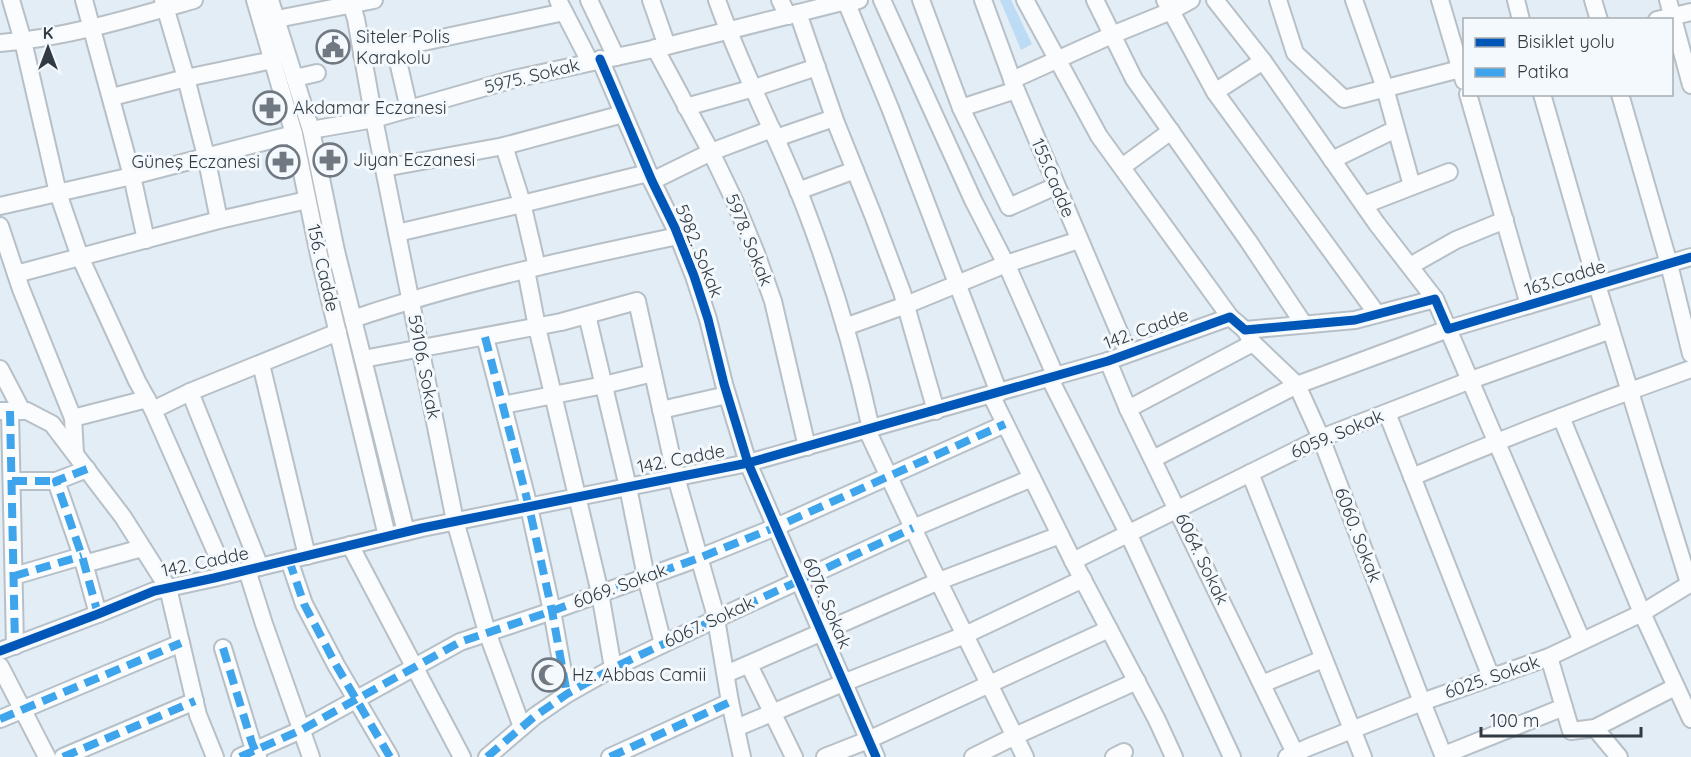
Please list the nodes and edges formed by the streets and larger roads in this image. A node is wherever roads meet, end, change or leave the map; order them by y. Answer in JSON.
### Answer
{"nodes":[{"id":1,"x":11,"y":0,"type":"edge"},
{"id":2,"x":84,"y":0,"type":"edge"},
{"id":3,"x":194,"y":0,"type":"edge"},
{"id":4,"x":255,"y":0,"type":"edge"},
{"id":5,"x":270,"y":0,"type":"edge"},
{"id":6,"x":374,"y":0,"type":"edge"},
{"id":7,"x":590,"y":0,"type":"edge"},
{"id":8,"x":651,"y":0,"type":"edge"},
{"id":9,"x":717,"y":0,"type":"edge"},
{"id":10,"x":780,"y":0,"type":"edge"},
{"id":11,"x":882,"y":0,"type":"edge"},
{"id":12,"x":921,"y":0,"type":"edge"},
{"id":13,"x":983,"y":0,"type":"edge"},
{"id":14,"x":1025,"y":0,"type":"edge"},
{"id":15,"x":1095,"y":0,"type":"edge"},
{"id":16,"x":1191,"y":0,"type":"edge"},
{"id":17,"x":1215,"y":0,"type":"edge"},
{"id":18,"x":1278,"y":0,"type":"edge"},
{"id":19,"x":1354,"y":0,"type":"edge"},
{"id":20,"x":1440,"y":0,"type":"edge"},
{"id":21,"x":1516,"y":0,"type":"edge"},
{"id":22,"x":1593,"y":0,"type":"edge"},
{"id":23,"x":350,"y":2,"type":"edge"},
{"id":24,"x":847,"y":2,"type":"edge"},
{"id":25,"x":164,"y":4,"type":"edge"},
{"id":26,"x":311,"y":5,"type":"edge"},
{"id":27,"x":561,"y":6,"type":"edge"},
{"id":28,"x":1168,"y":6,"type":"edge"},
{"id":29,"x":1665,"y":12,"type":"edge"},
{"id":30,"x":1691,"y":12,"type":"edge"},
{"id":31,"x":793,"y":14,"type":"junction"},
{"id":32,"x":1520,"y":18,"type":"edge"},
{"id":33,"x":1598,"y":18,"type":"edge"},
{"id":34,"x":277,"y":19,"type":"junction"},
{"id":35,"x":91,"y":27,"type":"junction"},
{"id":36,"x":728,"y":31,"type":"junction"},
{"id":37,"x":1673,"y":34,"type":"edge"},
{"id":38,"x":1112,"y":35,"type":"junction"},
{"id":39,"x":23,"y":41,"type":"junction"},
{"id":40,"x":0,"y":43,"type":"edge"},
{"id":41,"x":661,"y":47,"type":"junction"},
{"id":42,"x":395,"y":48,"type":"junction"},
{"id":43,"x":362,"y":55,"type":"junction"},
{"id":44,"x":602,"y":59,"type":"junction"},
{"id":45,"x":273,"y":60,"type":"junction"},
{"id":46,"x":1058,"y":60,"type":"junction"},
{"id":47,"x":1263,"y":61,"type":"junction"},
{"id":48,"x":817,"y":67,"type":"junction"},
{"id":49,"x":317,"y":73,"type":"dead end"},
{"id":50,"x":1463,"y":73,"type":"edge"},
{"id":51,"x":186,"y":78,"type":"junction"},
{"id":52,"x":295,"y":78,"type":"junction"},
{"id":53,"x":1014,"y":85,"type":"junction"},
{"id":54,"x":1691,"y":85,"type":"edge"},
{"id":55,"x":754,"y":88,"type":"junction"},
{"id":56,"x":1384,"y":88,"type":"junction"},
{"id":57,"x":1215,"y":92,"type":"junction"},
{"id":58,"x":1469,"y":96,"type":"edge"},
{"id":59,"x":1543,"y":96,"type":"edge"},
{"id":60,"x":1621,"y":96,"type":"edge"},
{"id":61,"x":112,"y":97,"type":"junction"},
{"id":62,"x":686,"y":107,"type":"junction"},
{"id":63,"x":961,"y":108,"type":"junction"},
{"id":64,"x":409,"y":109,"type":"junction"},
{"id":65,"x":623,"y":114,"type":"junction"},
{"id":66,"x":834,"y":118,"type":"junction"},
{"id":67,"x":374,"y":119,"type":"junction"},
{"id":68,"x":1396,"y":129,"type":"junction"},
{"id":69,"x":310,"y":130,"type":"junction"},
{"id":70,"x":1171,"y":131,"type":"junction"},
{"id":71,"x":294,"y":134,"type":"junction"},
{"id":72,"x":774,"y":134,"type":"junction"},
{"id":73,"x":504,"y":146,"type":"junction"},
{"id":74,"x":711,"y":152,"type":"junction"},
{"id":75,"x":206,"y":156,"type":"junction"},
{"id":76,"x":1332,"y":160,"type":"junction"},
{"id":77,"x":1122,"y":167,"type":"junction"},
{"id":78,"x":384,"y":168,"type":"junction"},
{"id":79,"x":855,"y":170,"type":"junction"},
{"id":80,"x":1449,"y":172,"type":"dead end"},
{"id":81,"x":132,"y":176,"type":"junction"},
{"id":82,"x":650,"y":177,"type":"junction"},
{"id":83,"x":1056,"y":186,"type":"junction"},
{"id":84,"x":1412,"y":186,"type":"junction"},
{"id":85,"x":798,"y":191,"type":"junction"},
{"id":86,"x":58,"y":193,"type":"junction"},
{"id":87,"x":307,"y":200,"type":"junction"},
{"id":88,"x":522,"y":204,"type":"junction"},
{"id":89,"x":1364,"y":205,"type":"junction"},
{"id":90,"x":0,"y":206,"type":"edge"},
{"id":91,"x":219,"y":220,"type":"junction"},
{"id":92,"x":1505,"y":220,"type":"junction"},
{"id":93,"x":0,"y":226,"type":"edge"},
{"id":94,"x":397,"y":233,"type":"junction"},
{"id":95,"x":678,"y":236,"type":"junction"},
{"id":96,"x":146,"y":240,"type":"junction"},
{"id":97,"x":1079,"y":240,"type":"junction"},
{"id":98,"x":80,"y":257,"type":"junction"},
{"id":99,"x":1691,"y":258,"type":"edge"},
{"id":100,"x":1006,"y":264,"type":"junction"},
{"id":101,"x":1669,"y":264,"type":"junction"},
{"id":102,"x":1410,"y":266,"type":"junction"},
{"id":103,"x":532,"y":268,"type":"junction"},
{"id":104,"x":16,"y":274,"type":"junction"},
{"id":105,"x":958,"y":285,"type":"junction"},
{"id":106,"x":1597,"y":285,"type":"junction"},
{"id":107,"x":1435,"y":299,"type":"junction"},
{"id":108,"x":410,"y":300,"type":"junction"},
{"id":109,"x":906,"y":305,"type":"junction"},
{"id":110,"x":1530,"y":305,"type":"junction"},
{"id":111,"x":1377,"y":314,"type":"junction"},
{"id":112,"x":587,"y":315,"type":"junction"},
{"id":113,"x":1230,"y":316,"type":"junction"},
{"id":114,"x":353,"y":319,"type":"junction"},
{"id":115,"x":1303,"y":323,"type":"junction"},
{"id":116,"x":537,"y":327,"type":"junction"},
{"id":117,"x":845,"y":327,"type":"junction"},
{"id":118,"x":1448,"y":329,"type":"junction"},
{"id":119,"x":1611,"y":330,"type":"junction"},
{"id":120,"x":338,"y":332,"type":"junction"},
{"id":121,"x":1249,"y":336,"type":"junction"},
{"id":122,"x":485,"y":337,"type":"junction"},
{"id":123,"x":420,"y":348,"type":"junction"},
{"id":124,"x":1128,"y":353,"type":"junction"},
{"id":125,"x":1691,"y":354,"type":"edge"},
{"id":126,"x":363,"y":359,"type":"junction"},
{"id":127,"x":1107,"y":361,"type":"junction"},
{"id":128,"x":261,"y":364,"type":"junction"},
{"id":129,"x":0,"y":369,"type":"edge"},
{"id":130,"x":1691,"y":369,"type":"edge"},
{"id":131,"x":653,"y":373,"type":"junction"},
{"id":132,"x":1053,"y":378,"type":"junction"},
{"id":133,"x":1471,"y":381,"type":"junction"},
{"id":134,"x":604,"y":385,"type":"junction"},
{"id":135,"x":1297,"y":385,"type":"junction"},
{"id":136,"x":1630,"y":390,"type":"junction"},
{"id":137,"x":190,"y":392,"type":"junction"},
{"id":138,"x":995,"y":394,"type":"junction"},
{"id":139,"x":553,"y":395,"type":"junction"},
{"id":140,"x":727,"y":395,"type":"junction"},
{"id":141,"x":150,"y":405,"type":"junction"},
{"id":142,"x":503,"y":405,"type":"junction"},
{"id":143,"x":1128,"y":409,"type":"junction"},
{"id":144,"x":661,"y":410,"type":"junction"},
{"id":145,"x":11,"y":411,"type":"edge"},
{"id":146,"x":936,"y":411,"type":"junction"},
{"id":147,"x":1387,"y":413,"type":"junction"},
{"id":148,"x":1561,"y":417,"type":"junction"},
{"id":149,"x":73,"y":418,"type":"junction"},
{"id":150,"x":1005,"y":423,"type":"junction"},
{"id":151,"x":869,"y":430,"type":"junction"},
{"id":152,"x":1321,"y":438,"type":"junction"},
{"id":153,"x":1497,"y":441,"type":"junction"},
{"id":154,"x":807,"y":447,"type":"junction"},
{"id":155,"x":75,"y":453,"type":"junction"},
{"id":156,"x":1153,"y":459,"type":"junction"},
{"id":157,"x":748,"y":463,"type":"junction"},
{"id":158,"x":87,"y":469,"type":"junction"},
{"id":159,"x":1250,"y":473,"type":"junction"},
{"id":160,"x":676,"y":477,"type":"junction"},
{"id":161,"x":889,"y":477,"type":"junction"},
{"id":162,"x":1412,"y":477,"type":"junction"},
{"id":163,"x":1032,"y":478,"type":"junction"},
{"id":164,"x":12,"y":481,"type":"junction"},
{"id":165,"x":56,"y":481,"type":"junction"},
{"id":166,"x":628,"y":487,"type":"junction"},
{"id":167,"x":577,"y":497,"type":"junction"},
{"id":168,"x":529,"y":507,"type":"junction"},
{"id":169,"x":1177,"y":508,"type":"junction"},
{"id":170,"x":455,"y":521,"type":"junction"},
{"id":171,"x":776,"y":527,"type":"junction"},
{"id":172,"x":913,"y":528,"type":"junction"},
{"id":173,"x":406,"y":532,"type":"junction"},
{"id":174,"x":1128,"y":533,"type":"junction"},
{"id":175,"x":1060,"y":535,"type":"junction"},
{"id":176,"x":387,"y":536,"type":"junction"},
{"id":177,"x":350,"y":545,"type":"junction"},
{"id":178,"x":142,"y":548,"type":"junction"},
{"id":179,"x":307,"y":556,"type":"junction"},
{"id":180,"x":699,"y":558,"type":"junction"},
{"id":181,"x":83,"y":560,"type":"junction"},
{"id":182,"x":289,"y":560,"type":"junction"},
{"id":183,"x":1074,"y":561,"type":"junction"},
{"id":184,"x":254,"y":569,"type":"junction"},
{"id":185,"x":226,"y":575,"type":"junction"},
{"id":186,"x":14,"y":576,"type":"junction"},
{"id":187,"x":646,"y":576,"type":"junction"},
{"id":188,"x":1083,"y":579,"type":"junction"},
{"id":189,"x":799,"y":581,"type":"junction"},
{"id":190,"x":939,"y":581,"type":"junction"},
{"id":191,"x":1690,"y":583,"type":"edge"},
{"id":192,"x":168,"y":588,"type":"junction"},
{"id":193,"x":600,"y":592,"type":"junction"},
{"id":194,"x":552,"y":611,"type":"junction"},
{"id":195,"x":1642,"y":613,"type":"junction"},
{"id":196,"x":98,"y":614,"type":"junction"},
{"id":197,"x":716,"y":619,"type":"junction"},
{"id":198,"x":1109,"y":629,"type":"junction"},
{"id":199,"x":488,"y":632,"type":"junction"},
{"id":200,"x":821,"y":633,"type":"junction"},
{"id":201,"x":965,"y":635,"type":"junction"},
{"id":202,"x":1582,"y":641,"type":"junction"},
{"id":203,"x":181,"y":644,"type":"junction"},
{"id":204,"x":663,"y":644,"type":"junction"},
{"id":205,"x":8,"y":648,"type":"edge"},
{"id":206,"x":223,"y":648,"type":"dead end"},
{"id":207,"x":1549,"y":657,"type":"junction"},
{"id":208,"x":1323,"y":659,"type":"junction"},
{"id":209,"x":748,"y":665,"type":"junction"},
{"id":210,"x":0,"y":666,"type":"edge"},
{"id":211,"x":413,"y":667,"type":"junction"},
{"id":212,"x":613,"y":668,"type":"junction"},
{"id":213,"x":726,"y":674,"type":"junction"},
{"id":214,"x":1491,"y":677,"type":"junction"},
{"id":215,"x":1137,"y":681,"type":"junction"},
{"id":216,"x":843,"y":683,"type":"junction"},
{"id":217,"x":989,"y":684,"type":"junction"},
{"id":218,"x":1262,"y":684,"type":"junction"},
{"id":219,"x":1675,"y":687,"type":"junction"},
{"id":220,"x":567,"y":694,"type":"junction"},
{"id":221,"x":356,"y":699,"type":"junction"},
{"id":222,"x":195,"y":702,"type":"junction"},
{"id":223,"x":730,"y":702,"type":"junction"},
{"id":224,"x":1422,"y":702,"type":"junction"},
{"id":225,"x":1564,"y":707,"type":"junction"},
{"id":226,"x":23,"y":710,"type":"junction"},
{"id":227,"x":772,"y":713,"type":"junction"},
{"id":228,"x":0,"y":719,"type":"edge"},
{"id":229,"x":1691,"y":719,"type":"edge"},
{"id":230,"x":522,"y":727,"type":"junction"},
{"id":231,"x":736,"y":728,"type":"junction"},
{"id":232,"x":1595,"y":728,"type":"junction"},
{"id":233,"x":301,"y":730,"type":"junction"},
{"id":234,"x":1352,"y":730,"type":"junction"},
{"id":235,"x":1015,"y":736,"type":"junction"},
{"id":236,"x":868,"y":740,"type":"junction"},
{"id":237,"x":251,"y":755,"type":"edge"},
{"id":238,"x":1293,"y":756,"type":"edge"},
{"id":239,"x":1444,"y":756,"type":"edge"},
{"id":240,"x":1616,"y":756,"type":"edge"},
{"id":241,"x":47,"y":757,"type":"edge"},
{"id":242,"x":63,"y":757,"type":"edge"},
{"id":243,"x":215,"y":757,"type":"edge"},
{"id":244,"x":311,"y":757,"type":"edge"},
{"id":245,"x":390,"y":757,"type":"edge"},
{"id":246,"x":462,"y":757,"type":"edge"},
{"id":247,"x":487,"y":757,"type":"edge"},
{"id":248,"x":610,"y":757,"type":"edge"},
{"id":249,"x":742,"y":757,"type":"edge"},
{"id":250,"x":794,"y":757,"type":"edge"},
{"id":251,"x":825,"y":757,"type":"edge"},
{"id":252,"x":876,"y":757,"type":"edge"},
{"id":253,"x":973,"y":757,"type":"edge"},
{"id":254,"x":1025,"y":757,"type":"edge"},
{"id":255,"x":1174,"y":757,"type":"edge"},
{"id":256,"x":1232,"y":757,"type":"edge"},
{"id":257,"x":1363,"y":757,"type":"edge"}],
"edges":[{"from":1,"to":39,"type":"street"},
{"from":2,"to":35,"type":"street"},
{"from":3,"to":25,"type":"street"},
{"from":4,"to":45,"type":"street","name":"156. Cadde"},
{"from":5,"to":34,"type":"street","name":"156. Cadde"},
{"from":6,"to":23,"type":"street"},
{"from":7,"to":44,"type":"street"},
{"from":8,"to":41,"type":"street","name":"5978. Sokak"},
{"from":9,"to":36,"type":"street"},
{"from":10,"to":31,"type":"street"},
{"from":11,"to":100,"type":"street"},
{"from":12,"to":63,"type":"street"},
{"from":13,"to":53,"type":"street","name":"155.Cadde"},
{"from":14,"to":46,"type":"street"},
{"from":15,"to":38,"type":"street"},
{"from":16,"to":28,"type":"street"},
{"from":17,"to":47,"type":"street"},
{"from":18,"to":56,"type":"street"},
{"from":19,"to":56,"type":"street"},
{"from":20,"to":50,"type":"street"},
{"from":21,"to":32,"type":"street"},
{"from":22,"to":33,"type":"street"},
{"from":23,"to":26,"type":"street"},
{"from":23,"to":43,"type":"street","name":"59106. Sokak"},
{"from":24,"to":31,"type":"street","name":"5975. Sokak"},
{"from":24,"to":105,"type":"street"},
{"from":25,"to":35,"type":"street"},
{"from":25,"to":51,"type":"street"},
{"from":26,"to":34,"type":"street"},
{"from":27,"to":42,"type":"street"},
{"from":27,"to":44,"type":"street","name":"5982. Sokak"},
{"from":28,"to":38,"type":"street"},
{"from":28,"to":57,"type":"street"},
{"from":29,"to":30,"type":"street"},
{"from":31,"to":36,"type":"street","name":"5975. Sokak"},
{"from":31,"to":48,"type":"street"},
{"from":34,"to":52,"type":"street","name":"156. Cadde"},
{"from":35,"to":39,"type":"street"},
{"from":35,"to":61,"type":"street"},
{"from":36,"to":41,"type":"street","name":"5975. Sokak"},
{"from":36,"to":55,"type":"street"},
{"from":37,"to":54,"type":"street"},
{"from":38,"to":46,"type":"street"},
{"from":38,"to":70,"type":"street"},
{"from":39,"to":40,"type":"street"},
{"from":39,"to":86,"type":"street"},
{"from":41,"to":44,"type":"street","name":"5975. Sokak"},
{"from":41,"to":62,"type":"street","name":"5978. Sokak"},
{"from":42,"to":43,"type":"street"},
{"from":42,"to":64,"type":"street"},
{"from":43,"to":67,"type":"street","name":"59106. Sokak"},
{"from":44,"to":64,"type":"street","name":"5975. Sokak"},
{"from":44,"to":65,"type":"street","name":"5982. Sokak"},
{"from":45,"to":51,"type":"street"},
{"from":45,"to":71,"type":"street","name":"156. Cadde"},
{"from":46,"to":53,"type":"street"},
{"from":46,"to":77,"type":"street"},
{"from":47,"to":57,"type":"street"},
{"from":47,"to":76,"type":"street"},
{"from":48,"to":55,"type":"street"},
{"from":48,"to":66,"type":"street"},
{"from":49,"to":52,"type":"street"},
{"from":50,"to":56,"type":"street"},
{"from":51,"to":61,"type":"street"},
{"from":51,"to":75,"type":"street"},
{"from":52,"to":69,"type":"street","name":"156. Cadde"},
{"from":53,"to":63,"type":"street"},
{"from":53,"to":83,"type":"street","name":"155.Cadde"},
{"from":55,"to":62,"type":"street"},
{"from":55,"to":72,"type":"street"},
{"from":56,"to":68,"type":"street"},
{"from":57,"to":111,"type":"street"},
{"from":58,"to":92,"type":"street"},
{"from":59,"to":106,"type":"street"},
{"from":60,"to":101,"type":"street"},
{"from":61,"to":81,"type":"street"},
{"from":62,"to":74,"type":"street","name":"5978. Sokak"},
{"from":63,"to":83,"type":"street"},
{"from":64,"to":67,"type":"street","name":"5975. Sokak"},
{"from":65,"to":73,"type":"street"},
{"from":65,"to":82,"type":"street","name":"5982. Sokak"},
{"from":66,"to":72,"type":"street"},
{"from":66,"to":79,"type":"street"},
{"from":67,"to":69,"type":"street","name":"5975. Sokak"},
{"from":67,"to":78,"type":"street","name":"59106. Sokak"},
{"from":68,"to":76,"type":"street"},
{"from":68,"to":84,"type":"street"},
{"from":69,"to":114,"type":"street","name":"156. Cadde"},
{"from":70,"to":77,"type":"street"},
{"from":70,"to":115,"type":"street"},
{"from":71,"to":75,"type":"street"},
{"from":71,"to":87,"type":"street","name":"156. Cadde"},
{"from":72,"to":74,"type":"street"},
{"from":72,"to":85,"type":"street"},
{"from":73,"to":78,"type":"street"},
{"from":73,"to":88,"type":"street"},
{"from":74,"to":82,"type":"street"},
{"from":74,"to":154,"type":"street","name":"5978. Sokak"},
{"from":75,"to":81,"type":"street"},
{"from":75,"to":91,"type":"street"},
{"from":76,"to":89,"type":"street"},
{"from":77,"to":113,"type":"street"},
{"from":78,"to":94,"type":"street","name":"59106. Sokak"},
{"from":79,"to":85,"type":"street"},
{"from":79,"to":109,"type":"street"},
{"from":80,"to":84,"type":"street"},
{"from":81,"to":86,"type":"street"},
{"from":81,"to":96,"type":"street"},
{"from":82,"to":88,"type":"street"},
{"from":82,"to":95,"type":"street","name":"5982. Sokak"},
{"from":83,"to":97,"type":"street","name":"155.Cadde"},
{"from":84,"to":89,"type":"street"},
{"from":85,"to":117,"type":"street"},
{"from":86,"to":90,"type":"street"},
{"from":86,"to":98,"type":"street"},
{"from":87,"to":91,"type":"street"},
{"from":87,"to":120,"type":"street","name":"156. Cadde"},
{"from":88,"to":94,"type":"street"},
{"from":88,"to":103,"type":"street"},
{"from":89,"to":102,"type":"street"},
{"from":91,"to":96,"type":"street"},
{"from":92,"to":102,"type":"street"},
{"from":92,"to":110,"type":"street"},
{"from":93,"to":104,"type":"street"},
{"from":94,"to":108,"type":"street","name":"59106. Sokak"},
{"from":95,"to":103,"type":"street"},
{"from":95,"to":140,"type":"street","name":"5982. Sokak"},
{"from":96,"to":98,"type":"street"},
{"from":97,"to":100,"type":"street"},
{"from":97,"to":124,"type":"street","name":"155.Cadde"},
{"from":98,"to":104,"type":"street"},
{"from":98,"to":141,"type":"street"},
{"from":99,"to":101,"type":"street","name":"163.Cadde"},
{"from":100,"to":105,"type":"street"},
{"from":100,"to":132,"type":"street"},
{"from":101,"to":106,"type":"street","name":"163.Cadde"},
{"from":101,"to":125,"type":"street"},
{"from":102,"to":107,"type":"street"},
{"from":103,"to":108,"type":"street"},
{"from":103,"to":116,"type":"street"},
{"from":104,"to":149,"type":"street"},
{"from":105,"to":109,"type":"street"},
{"from":105,"to":138,"type":"street"},
{"from":106,"to":110,"type":"street","name":"163.Cadde"},
{"from":106,"to":119,"type":"street"},
{"from":107,"to":111,"type":"street"},
{"from":107,"to":118,"type":"street"},
{"from":108,"to":114,"type":"street"},
{"from":108,"to":123,"type":"street","name":"59106. Sokak"},
{"from":109,"to":117,"type":"street"},
{"from":109,"to":146,"type":"street"},
{"from":110,"to":118,"type":"street","name":"163.Cadde"},
{"from":111,"to":115,"type":"street"},
{"from":112,"to":116,"type":"street"},
{"from":112,"to":131,"type":"street"},
{"from":112,"to":134,"type":"street"},
{"from":113,"to":121,"type":"street"},
{"from":113,"to":124,"type":"street","name":"142. Cadde"},
{"from":114,"to":126,"type":"street","name":"156. Cadde"},
{"from":115,"to":121,"type":"street"},
{"from":116,"to":122,"type":"street"},
{"from":116,"to":139,"type":"street"},
{"from":117,"to":151,"type":"street"},
{"from":118,"to":133,"type":"street"},
{"from":118,"to":135,"type":"street","name":"163.Cadde"},
{"from":119,"to":133,"type":"street","name":"6059. Sokak"},
{"from":119,"to":136,"type":"street"},
{"from":120,"to":128,"type":"street"},
{"from":120,"to":176,"type":"street","name":"156. Cadde"},
{"from":121,"to":135,"type":"street","name":"6060. Sokak"},
{"from":121,"to":143,"type":"street"},
{"from":122,"to":123,"type":"street"},
{"from":122,"to":142,"type":"street"},
{"from":123,"to":126,"type":"street"},
{"from":123,"to":170,"type":"street","name":"59106. Sokak"},
{"from":124,"to":127,"type":"street","name":"142. Cadde"},
{"from":126,"to":173,"type":"street","name":"156. Cadde"},
{"from":127,"to":132,"type":"street","name":"142. Cadde"},
{"from":127,"to":143,"type":"street","name":"6064. Sokak"},
{"from":128,"to":137,"type":"street"},
{"from":128,"to":179,"type":"street"},
{"from":129,"to":145,"type":"street"},
{"from":130,"to":136,"type":"street"},
{"from":131,"to":134,"type":"street"},
{"from":131,"to":144,"type":"street"},
{"from":132,"to":138,"type":"street","name":"142. Cadde"},
{"from":132,"to":174,"type":"street"},
{"from":133,"to":147,"type":"street","name":"6059. Sokak"},
{"from":133,"to":153,"type":"street"},
{"from":134,"to":139,"type":"street"},
{"from":134,"to":166,"type":"street"},
{"from":135,"to":152,"type":"street","name":"6060. Sokak"},
{"from":135,"to":156,"type":"street","name":"163.Cadde"},
{"from":136,"to":148,"type":"street"},
{"from":136,"to":191,"type":"street"},
{"from":137,"to":141,"type":"street"},
{"from":137,"to":184,"type":"street"},
{"from":138,"to":146,"type":"street","name":"142. Cadde"},
{"from":138,"to":150,"type":"street"},
{"from":139,"to":142,"type":"street"},
{"from":139,"to":167,"type":"street"},
{"from":140,"to":144,"type":"street"},
{"from":140,"to":157,"type":"street","name":"5982. Sokak"},
{"from":141,"to":149,"type":"street"},
{"from":141,"to":185,"type":"street"},
{"from":142,"to":168,"type":"street"},
{"from":143,"to":156,"type":"street","name":"6064. Sokak"},
{"from":144,"to":160,"type":"street"},
{"from":145,"to":155,"type":"street"},
{"from":145,"to":164,"type":"street"},
{"from":146,"to":151,"type":"street","name":"142. Cadde"},
{"from":147,"to":152,"type":"street","name":"6059. Sokak"},
{"from":147,"to":162,"type":"street"},
{"from":148,"to":153,"type":"street"},
{"from":148,"to":195,"type":"street"},
{"from":149,"to":155,"type":"street"},
{"from":150,"to":161,"type":"street","name":"6069. Sokak"},
{"from":150,"to":163,"type":"street"},
{"from":151,"to":154,"type":"street","name":"142. Cadde"},
{"from":151,"to":161,"type":"street"},
{"from":152,"to":159,"type":"street","name":"6059. Sokak"},
{"from":152,"to":224,"type":"street","name":"6060. Sokak"},
{"from":153,"to":162,"type":"street"},
{"from":153,"to":202,"type":"street"},
{"from":154,"to":157,"type":"street","name":"142. Cadde"},
{"from":155,"to":158,"type":"street"},
{"from":156,"to":169,"type":"street","name":"6064. Sokak"},
{"from":157,"to":160,"type":"street","name":"142. Cadde"},
{"from":157,"to":171,"type":"street","name":"6076. Sokak"},
{"from":158,"to":165,"type":"street"},
{"from":158,"to":178,"type":"street"},
{"from":159,"to":169,"type":"street","name":"6059. Sokak"},
{"from":159,"to":208,"type":"street"},
{"from":160,"to":166,"type":"street","name":"142. Cadde"},
{"from":160,"to":180,"type":"street"},
{"from":161,"to":171,"type":"street","name":"6069. Sokak"},
{"from":161,"to":172,"type":"street"},
{"from":162,"to":214,"type":"street"},
{"from":163,"to":172,"type":"street","name":"6067. Sokak"},
{"from":163,"to":175,"type":"street"},
{"from":164,"to":165,"type":"street"},
{"from":164,"to":186,"type":"street"},
{"from":165,"to":181,"type":"street"},
{"from":166,"to":167,"type":"street","name":"142. Cadde"},
{"from":166,"to":187,"type":"street"},
{"from":167,"to":168,"type":"street","name":"142. Cadde"},
{"from":167,"to":193,"type":"street"},
{"from":168,"to":170,"type":"street","name":"142. Cadde"},
{"from":168,"to":194,"type":"street"},
{"from":169,"to":174,"type":"street","name":"6059. Sokak"},
{"from":169,"to":218,"type":"street","name":"6064. Sokak"},
{"from":170,"to":173,"type":"street","name":"142. Cadde"},
{"from":170,"to":199,"type":"street","name":"59106. Sokak"},
{"from":171,"to":180,"type":"street","name":"6069. Sokak"},
{"from":171,"to":189,"type":"street","name":"6076. Sokak"},
{"from":172,"to":189,"type":"street","name":"6067. Sokak"},
{"from":172,"to":190,"type":"street"},
{"from":173,"to":176,"type":"street","name":"142. Cadde"},
{"from":174,"to":183,"type":"street","name":"6059. Sokak"},
{"from":174,"to":256,"type":"street"},
{"from":175,"to":183,"type":"street"},
{"from":175,"to":190,"type":"street"},
{"from":176,"to":177,"type":"street","name":"142. Cadde"},
{"from":177,"to":179,"type":"street","name":"142. Cadde"},
{"from":177,"to":211,"type":"street"},
{"from":178,"to":181,"type":"street"},
{"from":178,"to":192,"type":"street"},
{"from":179,"to":182,"type":"street","name":"142. Cadde"},
{"from":180,"to":187,"type":"street","name":"6069. Sokak"},
{"from":180,"to":197,"type":"street"},
{"from":181,"to":186,"type":"street"},
{"from":181,"to":196,"type":"street"},
{"from":182,"to":184,"type":"street","name":"142. Cadde"},
{"from":182,"to":221,"type":"street"},
{"from":183,"to":188,"type":"street"},
{"from":184,"to":185,"type":"street","name":"142. Cadde"},
{"from":184,"to":233,"type":"street"},
{"from":185,"to":192,"type":"street","name":"142. Cadde"},
{"from":186,"to":205,"type":"street"},
{"from":187,"to":193,"type":"street","name":"6069. Sokak"},
{"from":187,"to":204,"type":"street"},
{"from":188,"to":198,"type":"street"},
{"from":188,"to":201,"type":"street"},
{"from":189,"to":197,"type":"street","name":"6067. Sokak"},
{"from":189,"to":200,"type":"street","name":"6076. Sokak"},
{"from":190,"to":200,"type":"street"},
{"from":190,"to":201,"type":"street"},
{"from":191,"to":195,"type":"street","name":"6025. Sokak"},
{"from":192,"to":196,"type":"street","name":"142. Cadde"},
{"from":192,"to":203,"type":"street"},
{"from":193,"to":194,"type":"street","name":"6069. Sokak"},
{"from":193,"to":212,"type":"street"},
{"from":194,"to":199,"type":"street","name":"6069. Sokak"},
{"from":194,"to":220,"type":"street"},
{"from":195,"to":202,"type":"street","name":"6025. Sokak"},
{"from":195,"to":219,"type":"street"},
{"from":196,"to":205,"type":"street","name":"142. Cadde"},
{"from":197,"to":204,"type":"street","name":"6067. Sokak"},
{"from":197,"to":213,"type":"street"},
{"from":198,"to":215,"type":"street"},
{"from":198,"to":217,"type":"street"},
{"from":199,"to":211,"type":"street","name":"6069. Sokak"},
{"from":199,"to":230,"type":"street","name":"59106. Sokak"},
{"from":200,"to":209,"type":"street"},
{"from":200,"to":216,"type":"street","name":"6076. Sokak"},
{"from":201,"to":216,"type":"street"},
{"from":201,"to":217,"type":"street"},
{"from":202,"to":207,"type":"street","name":"6025. Sokak"},
{"from":203,"to":222,"type":"street"},
{"from":203,"to":226,"type":"street"},
{"from":204,"to":212,"type":"street","name":"6067. Sokak"},
{"from":206,"to":237,"type":"street"},
{"from":207,"to":214,"type":"street","name":"6025. Sokak"},
{"from":207,"to":225,"type":"street"},
{"from":208,"to":218,"type":"street"},
{"from":208,"to":234,"type":"street"},
{"from":209,"to":213,"type":"street"},
{"from":209,"to":227,"type":"street"},
{"from":210,"to":226,"type":"street"},
{"from":211,"to":221,"type":"street","name":"6069. Sokak"},
{"from":211,"to":246,"type":"street"},
{"from":212,"to":220,"type":"street","name":"6067. Sokak"},
{"from":213,"to":223,"type":"street"},
{"from":214,"to":224,"type":"street","name":"6025. Sokak"},
{"from":215,"to":235,"type":"street"},
{"from":215,"to":255,"type":"street"},
{"from":216,"to":227,"type":"street"},
{"from":216,"to":236,"type":"street","name":"6076. Sokak"},
{"from":217,"to":235,"type":"street"},
{"from":217,"to":236,"type":"street"},
{"from":218,"to":238,"type":"street","name":"6064. Sokak"},
{"from":219,"to":229,"type":"street"},
{"from":219,"to":232,"type":"street"},
{"from":220,"to":230,"type":"street","name":"6067. Sokak"},
{"from":221,"to":233,"type":"street","name":"6069. Sokak"},
{"from":221,"to":245,"type":"street"},
{"from":222,"to":242,"type":"street"},
{"from":222,"to":243,"type":"street"},
{"from":223,"to":231,"type":"street"},
{"from":223,"to":248,"type":"street"},
{"from":224,"to":234,"type":"street","name":"6025. Sokak"},
{"from":224,"to":239,"type":"street","name":"6060. Sokak"},
{"from":225,"to":232,"type":"street"},
{"from":225,"to":239,"type":"street"},
{"from":226,"to":228,"type":"street"},
{"from":226,"to":241,"type":"street"},
{"from":227,"to":231,"type":"street"},
{"from":227,"to":250,"type":"street"},
{"from":230,"to":247,"type":"street","name":"6067. Sokak"},
{"from":231,"to":249,"type":"street"},
{"from":232,"to":240,"type":"street"},
{"from":233,"to":237,"type":"street","name":"6069. Sokak"},
{"from":233,"to":244,"type":"street"},
{"from":234,"to":238,"type":"street","name":"6025. Sokak"},
{"from":234,"to":257,"type":"street"},
{"from":235,"to":253,"type":"street"},
{"from":235,"to":254,"type":"street"},
{"from":236,"to":251,"type":"street"},
{"from":236,"to":252,"type":"street","name":"6076. Sokak"}]}
